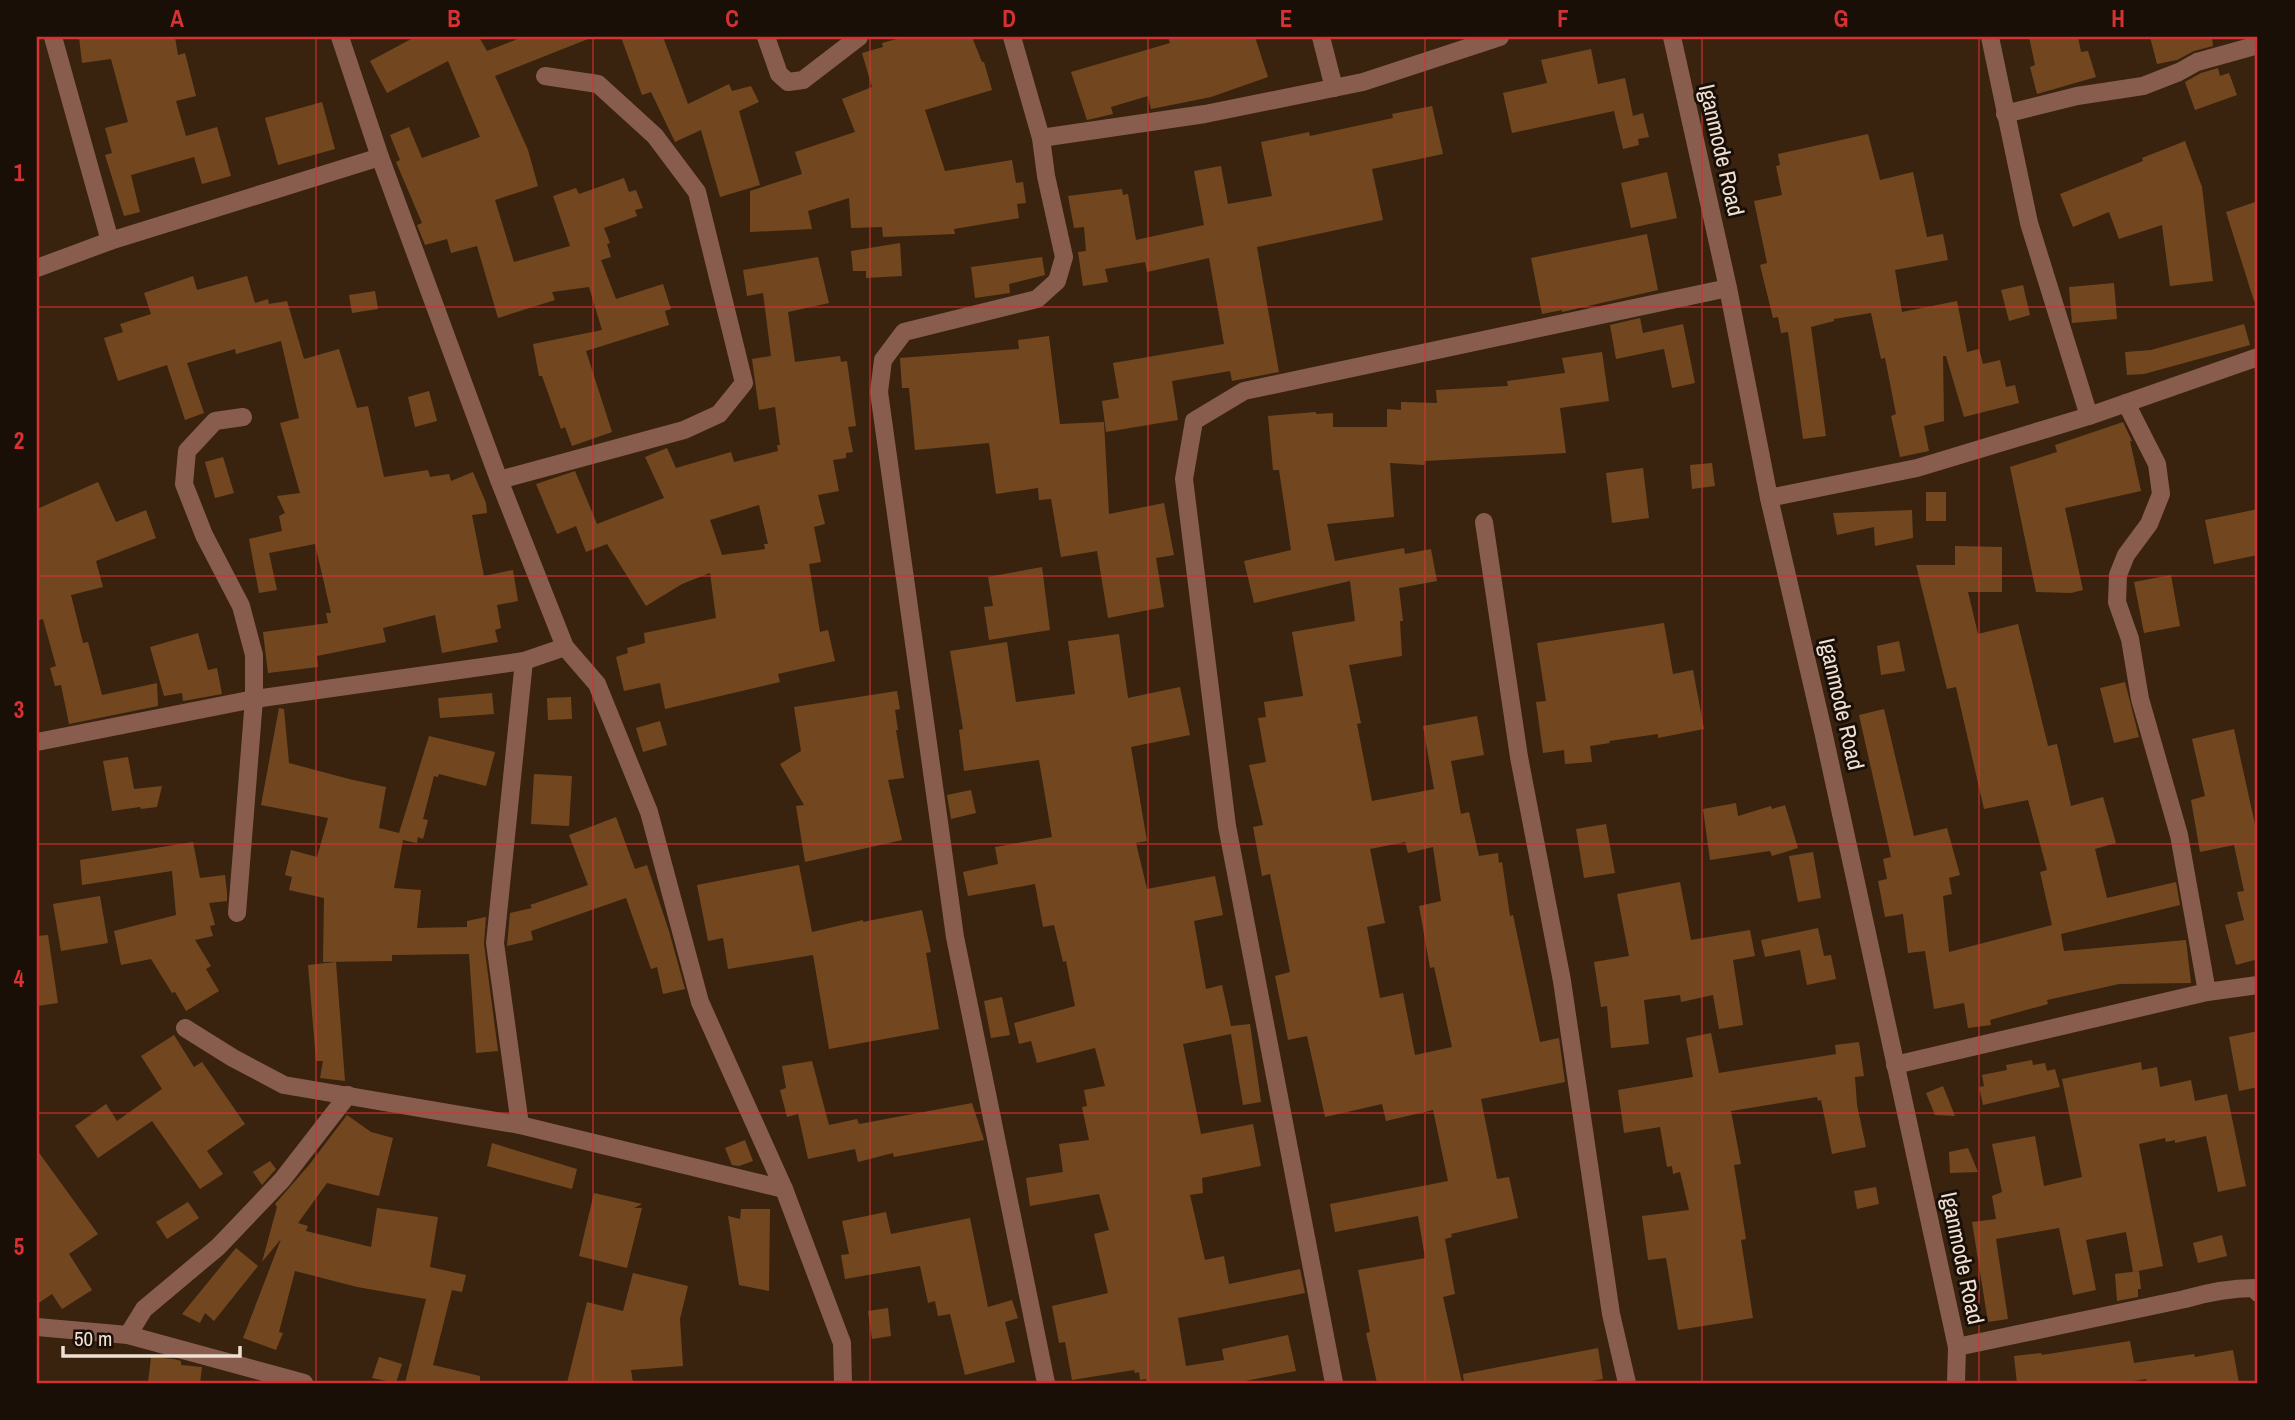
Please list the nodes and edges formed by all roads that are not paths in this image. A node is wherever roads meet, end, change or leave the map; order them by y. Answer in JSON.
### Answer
{"nodes":[{"id":1,"x":53,"y":37,"type":"edge"},
{"id":2,"x":340,"y":37,"type":"edge"},
{"id":3,"x":765,"y":37,"type":"edge"},
{"id":4,"x":859,"y":37,"type":"edge"},
{"id":5,"x":1012,"y":37,"type":"edge"},
{"id":6,"x":1321,"y":37,"type":"edge"},
{"id":7,"x":1500,"y":37,"type":"edge"},
{"id":8,"x":1672,"y":37,"type":"edge"},
{"id":9,"x":1990,"y":37,"type":"edge"},
{"id":10,"x":2258,"y":46,"type":"edge"},
{"id":11,"x":545,"y":76,"type":"dead end"},
{"id":12,"x":1334,"y":88,"type":"junction"},
{"id":13,"x":2005,"y":114,"type":"junction"},
{"id":14,"x":1041,"y":138,"type":"junction"},
{"id":15,"x":380,"y":157,"type":"junction"},
{"id":16,"x":110,"y":241,"type":"junction"},
{"id":17,"x":37,"y":268,"type":"edge"},
{"id":18,"x":1728,"y":288,"type":"junction"},
{"id":19,"x":2258,"y":357,"type":"edge"},
{"id":20,"x":2126,"y":403,"type":"junction"},
{"id":21,"x":2089,"y":416,"type":"junction"},
{"id":22,"x":243,"y":417,"type":"dead end"},
{"id":23,"x":499,"y":480,"type":"junction"},
{"id":24,"x":1769,"y":498,"type":"junction"},
{"id":25,"x":1484,"y":523,"type":"dead end"},
{"id":26,"x":565,"y":647,"type":"junction"},
{"id":27,"x":524,"y":661,"type":"junction"},
{"id":28,"x":254,"y":699,"type":"junction"},
{"id":29,"x":37,"y":743,"type":"edge"},
{"id":30,"x":237,"y":913,"type":"dead end"},
{"id":31,"x":2258,"y":985,"type":"edge"},
{"id":32,"x":2207,"y":992,"type":"junction"},
{"id":33,"x":184,"y":1028,"type":"dead end"},
{"id":34,"x":1895,"y":1065,"type":"junction"},
{"id":35,"x":348,"y":1096,"type":"junction"},
{"id":36,"x":520,"y":1125,"type":"junction"},
{"id":37,"x":784,"y":1189,"type":"junction"},
{"id":38,"x":2258,"y":1293,"type":"edge"},
{"id":39,"x":37,"y":1327,"type":"edge"},
{"id":40,"x":128,"y":1335,"type":"junction"},
{"id":41,"x":1957,"y":1347,"type":"junction"},
{"id":42,"x":304,"y":1383,"type":"edge"},
{"id":43,"x":843,"y":1383,"type":"edge"},
{"id":44,"x":1046,"y":1383,"type":"edge"},
{"id":45,"x":1334,"y":1383,"type":"edge"},
{"id":46,"x":1627,"y":1383,"type":"edge"},
{"id":47,"x":1956,"y":1383,"type":"edge"}],
"edges":[{"from":1,"to":16,"type":"street"},
{"from":2,"to":15,"type":"street"},
{"from":3,"to":4,"type":"street"},
{"from":5,"to":14,"type":"street"},
{"from":6,"to":12,"type":"street"},
{"from":7,"to":12,"type":"street"},
{"from":8,"to":18,"type":"street","name":"Iganmode Road"},
{"from":9,"to":13,"type":"street"},
{"from":10,"to":13,"type":"street"},
{"from":11,"to":23,"type":"street"},
{"from":12,"to":14,"type":"street"},
{"from":13,"to":21,"type":"street"},
{"from":14,"to":44,"type":"street"},
{"from":15,"to":16,"type":"street"},
{"from":15,"to":23,"type":"street"},
{"from":16,"to":17,"type":"street"},
{"from":18,"to":24,"type":"street","name":"Iganmode Road"},
{"from":18,"to":45,"type":"street"},
{"from":19,"to":20,"type":"street"},
{"from":20,"to":21,"type":"street"},
{"from":20,"to":32,"type":"street"},
{"from":21,"to":24,"type":"street"},
{"from":22,"to":28,"type":"street"},
{"from":23,"to":26,"type":"street"},
{"from":24,"to":34,"type":"street","name":"Iganmode Road"},
{"from":25,"to":46,"type":"street"},
{"from":26,"to":27,"type":"street"},
{"from":26,"to":37,"type":"street"},
{"from":27,"to":28,"type":"street"},
{"from":27,"to":36,"type":"street"},
{"from":28,"to":29,"type":"street"},
{"from":28,"to":30,"type":"street"},
{"from":31,"to":32,"type":"street"},
{"from":32,"to":34,"type":"street"},
{"from":33,"to":35,"type":"street"},
{"from":34,"to":41,"type":"street","name":"Iganmode Road"},
{"from":35,"to":36,"type":"street"},
{"from":35,"to":40,"type":"street"},
{"from":36,"to":37,"type":"street"},
{"from":37,"to":43,"type":"street"},
{"from":38,"to":41,"type":"street"},
{"from":39,"to":40,"type":"street"},
{"from":40,"to":42,"type":"street"},
{"from":41,"to":47,"type":"street","name":"Iganmode Road"}]}
